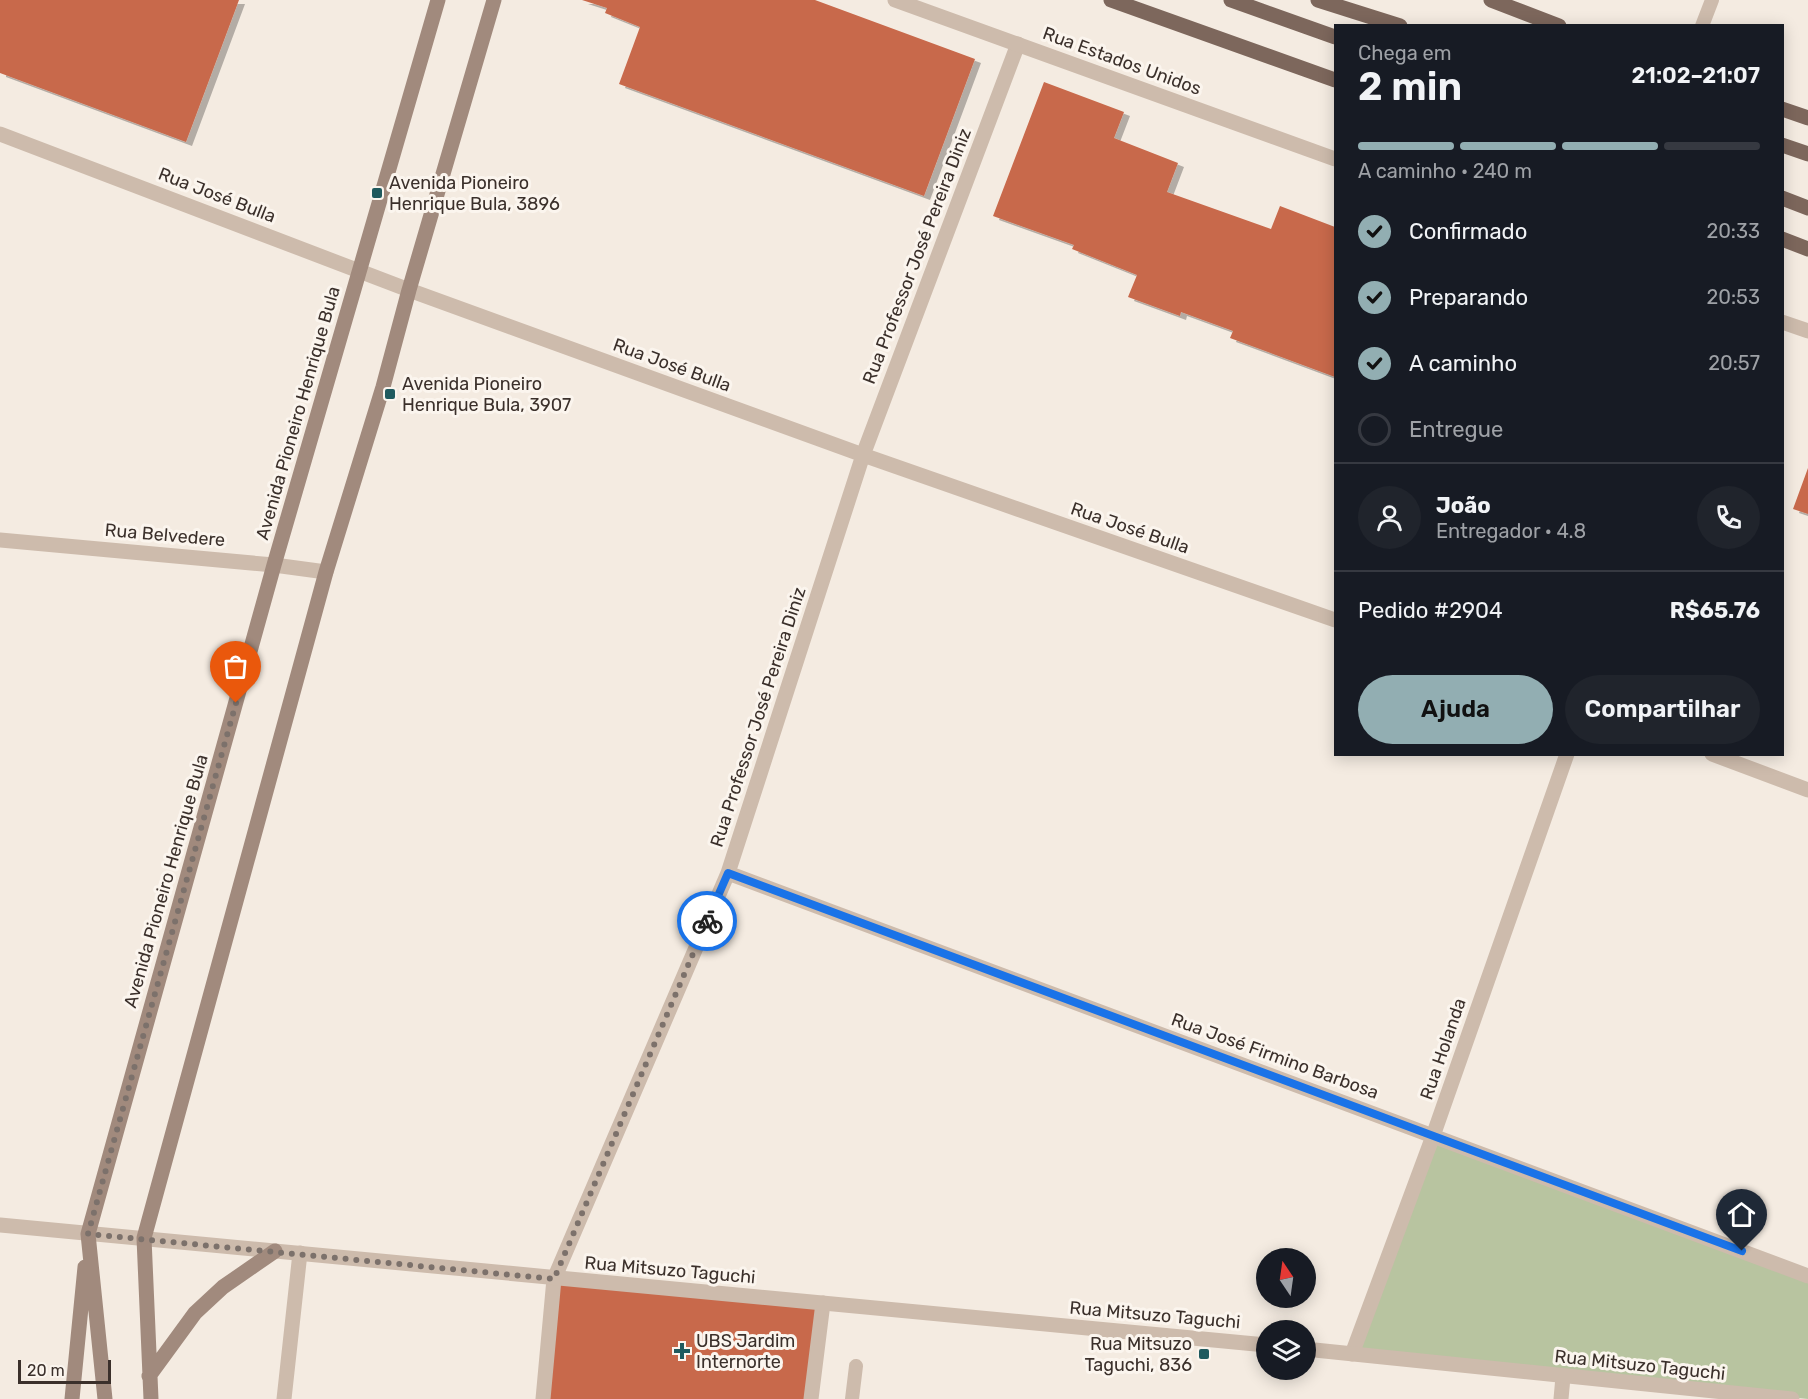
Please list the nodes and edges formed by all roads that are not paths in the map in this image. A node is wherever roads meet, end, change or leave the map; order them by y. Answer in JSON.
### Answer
{"nodes":[{"id":1,"x":438,"y":0,"type":"edge"},
{"id":2,"x":494,"y":0,"type":"edge"},
{"id":3,"x":895,"y":0,"type":"edge"},
{"id":4,"x":1111,"y":0,"type":"edge"},
{"id":5,"x":1231,"y":0,"type":"edge"},
{"id":6,"x":1318,"y":0,"type":"edge"},
{"id":7,"x":1491,"y":0,"type":"edge"},
{"id":8,"x":1712,"y":0,"type":"edge"},
{"id":9,"x":1394,"y":24,"type":"edge"},
{"id":10,"x":1554,"y":24,"type":"edge"},
{"id":11,"x":1703,"y":24,"type":"edge"},
{"id":12,"x":1334,"y":38,"type":"edge"},
{"id":13,"x":1018,"y":44,"type":"junction"},
{"id":14,"x":1334,"y":80,"type":"edge"},
{"id":15,"x":1784,"y":110,"type":"edge"},
{"id":16,"x":1808,"y":118,"type":"edge"},
{"id":17,"x":0,"y":134,"type":"edge"},
{"id":18,"x":1784,"y":145,"type":"edge"},
{"id":19,"x":1808,"y":153,"type":"edge"},
{"id":20,"x":1334,"y":159,"type":"edge"},
{"id":21,"x":1784,"y":199,"type":"edge"},
{"id":22,"x":1808,"y":208,"type":"edge"},
{"id":23,"x":1784,"y":240,"type":"edge"},
{"id":24,"x":1808,"y":249,"type":"edge"},
{"id":25,"x":360,"y":270,"type":"junction"},
{"id":26,"x":409,"y":290,"type":"junction"},
{"id":27,"x":1784,"y":323,"type":"edge"},
{"id":28,"x":1808,"y":331,"type":"edge"},
{"id":29,"x":863,"y":455,"type":"junction"},
{"id":30,"x":0,"y":540,"type":"edge"},
{"id":31,"x":274,"y":565,"type":"junction"},
{"id":32,"x":326,"y":572,"type":"junction"},
{"id":33,"x":1334,"y":620,"type":"edge"},
{"id":34,"x":1566,"y":756,"type":"edge"},
{"id":35,"x":1717,"y":756,"type":"edge"},
{"id":36,"x":1808,"y":790,"type":"edge"},
{"id":37,"x":728,"y":873,"type":"junction"},
{"id":38,"x":1433,"y":1136,"type":"junction"},
{"id":39,"x":0,"y":1225,"type":"edge"},
{"id":40,"x":88,"y":1234,"type":"junction"},
{"id":41,"x":144,"y":1239,"type":"junction"},
{"id":42,"x":275,"y":1251,"type":"junction"},
{"id":43,"x":300,"y":1253,"type":"junction"},
{"id":44,"x":1808,"y":1276,"type":"edge"},
{"id":45,"x":554,"y":1279,"type":"junction"},
{"id":46,"x":824,"y":1303,"type":"junction"},
{"id":47,"x":1256,"y":1345,"type":"edge"},
{"id":48,"x":1316,"y":1350,"type":"edge"},
{"id":49,"x":1352,"y":1354,"type":"junction"},
{"id":50,"x":856,"y":1366,"type":"dead end"},
{"id":51,"x":149,"y":1376,"type":"junction"},
{"id":52,"x":1563,"y":1377,"type":"junction"},
{"id":53,"x":72,"y":1399,"type":"edge"},
{"id":54,"x":105,"y":1399,"type":"edge"},
{"id":55,"x":152,"y":1399,"type":"edge"},
{"id":56,"x":284,"y":1399,"type":"edge"},
{"id":57,"x":543,"y":1399,"type":"edge"},
{"id":58,"x":811,"y":1399,"type":"edge"},
{"id":59,"x":852,"y":1399,"type":"edge"},
{"id":60,"x":1561,"y":1399,"type":"edge"},
{"id":61,"x":1792,"y":1399,"type":"edge"}],
"edges":[{"from":1,"to":25,"type":"main road","name":"Avenida Pioneiro Henrique Bula"},
{"from":2,"to":26,"type":"main road"},
{"from":3,"to":13,"type":"street","name":"Rua Estados Unidos"},
{"from":4,"to":14,"type":"main road"},
{"from":5,"to":12,"type":"main road"},
{"from":6,"to":9,"type":"main road"},
{"from":7,"to":10,"type":"main road"},
{"from":8,"to":11,"type":"lane"},
{"from":13,"to":20,"type":"street","name":"Rua Estados Unidos"},
{"from":13,"to":29,"type":"street","name":"Rua Professor José Pereira Diniz"},
{"from":15,"to":16,"type":"main road"},
{"from":17,"to":25,"type":"street","name":"Rua José Bulla"},
{"from":18,"to":19,"type":"main road"},
{"from":21,"to":22,"type":"main road"},
{"from":23,"to":24,"type":"main road"},
{"from":25,"to":26,"type":"street","name":"Rua José Bulla"},
{"from":25,"to":31,"type":"main road","name":"Avenida Pioneiro Henrique Bula"},
{"from":26,"to":29,"type":"street","name":"Rua José Bulla"},
{"from":26,"to":32,"type":"main road"},
{"from":27,"to":28,"type":"street"},
{"from":29,"to":33,"type":"street","name":"Rua José Bulla"},
{"from":29,"to":37,"type":"street","name":"Rua Professor José Pereira Diniz"},
{"from":30,"to":31,"type":"street","name":"Rua Belvedere"},
{"from":31,"to":32,"type":"street","name":"Rua Belvedere"},
{"from":31,"to":40,"type":"main road","name":"Avenida Pioneiro Henrique Bula"},
{"from":32,"to":41,"type":"main road"},
{"from":34,"to":38,"type":"street","name":"Rua Holanda"},
{"from":35,"to":36,"type":"street"},
{"from":37,"to":38,"type":"street","name":"Rua José Firmino Barbosa"},
{"from":37,"to":45,"type":"street","name":"Rua Professor José Pereira Diniz"},
{"from":38,"to":44,"type":"street","name":"Rua José Firmino Barbosa"},
{"from":38,"to":49,"type":"street","name":"Rua Holanda"},
{"from":39,"to":40,"type":"street","name":"Rua Mitsuzo Taguchi"},
{"from":40,"to":41,"type":"street","name":"Rua Mitsuzo Taguchi"},
{"from":40,"to":53,"type":"main road"},
{"from":40,"to":54,"type":"main road","name":"Avenida Pioneiro Henrique Bula"},
{"from":41,"to":42,"type":"street","name":"Rua Mitsuzo Taguchi"},
{"from":41,"to":51,"type":"main road"},
{"from":42,"to":43,"type":"street","name":"Rua Mitsuzo Taguchi"},
{"from":42,"to":51,"type":"main road"},
{"from":43,"to":45,"type":"street","name":"Rua Mitsuzo Taguchi"},
{"from":43,"to":56,"type":"street"},
{"from":45,"to":46,"type":"street","name":"Rua Mitsuzo Taguchi"},
{"from":45,"to":57,"type":"street","name":"Rua Professor José Pereira Diniz"},
{"from":46,"to":47,"type":"street","name":"Rua Mitsuzo Taguchi"},
{"from":46,"to":58,"type":"street"},
{"from":48,"to":49,"type":"street","name":"Rua Mitsuzo Taguchi"},
{"from":49,"to":52,"type":"street","name":"Rua Mitsuzo Taguchi"},
{"from":50,"to":59,"type":"lane"},
{"from":51,"to":55,"type":"main road"},
{"from":52,"to":60,"type":"street"},
{"from":52,"to":61,"type":"street","name":"Rua Mitsuzo Taguchi"}]}
